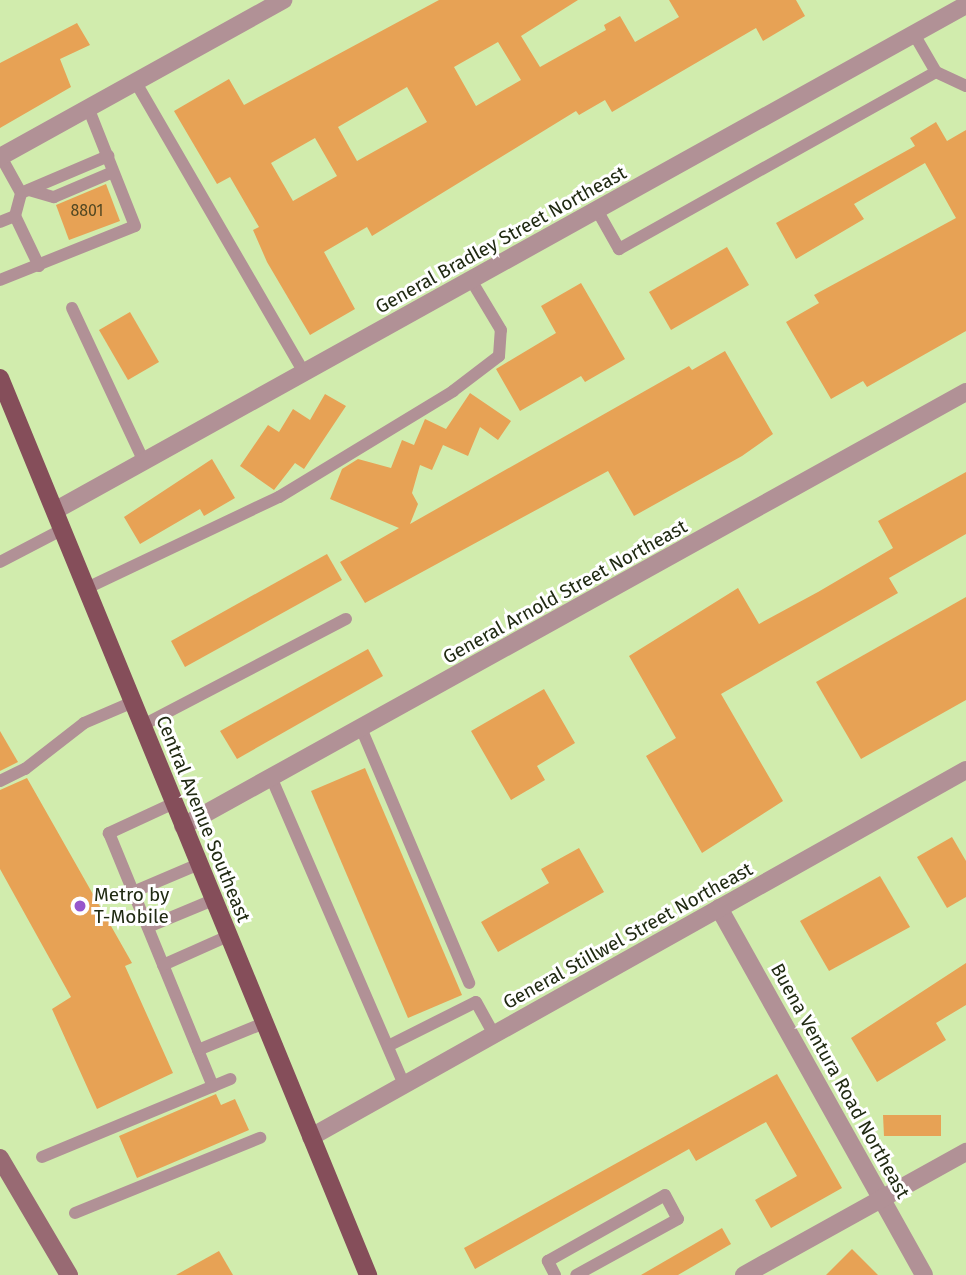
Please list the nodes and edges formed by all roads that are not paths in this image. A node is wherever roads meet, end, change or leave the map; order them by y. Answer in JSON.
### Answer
{"nodes":[{"id":1,"x":283,"y":0,"type":"edge"},
{"id":2,"x":966,"y":5,"type":"edge"},
{"id":3,"x":914,"y":34,"type":"junction"},
{"id":4,"x":936,"y":72,"type":"junction"},
{"id":5,"x":135,"y":81,"type":"junction"},
{"id":6,"x":966,"y":86,"type":"edge"},
{"id":7,"x":88,"y":107,"type":"junction"},
{"id":8,"x":107,"y":156,"type":"junction"},
{"id":9,"x":0,"y":157,"type":"edge"},
{"id":10,"x":113,"y":172,"type":"junction"},
{"id":11,"x":25,"y":191,"type":"junction"},
{"id":12,"x":597,"y":210,"type":"junction"},
{"id":13,"x":15,"y":216,"type":"junction"},
{"id":14,"x":0,"y":222,"type":"edge"},
{"id":15,"x":39,"y":266,"type":"junction"},
{"id":16,"x":0,"y":280,"type":"edge"},
{"id":17,"x":471,"y":280,"type":"junction"},
{"id":18,"x":72,"y":308,"type":"dead end"},
{"id":19,"x":304,"y":373,"type":"junction"},
{"id":20,"x":0,"y":378,"type":"edge"},
{"id":21,"x":966,"y":392,"type":"edge"},
{"id":22,"x":144,"y":462,"type":"junction"},
{"id":23,"x":56,"y":510,"type":"junction"},
{"id":24,"x":63,"y":529,"type":"junction"},
{"id":25,"x":0,"y":562,"type":"edge"},
{"id":26,"x":87,"y":588,"type":"junction"},
{"id":27,"x":346,"y":619,"type":"dead end"},
{"id":28,"x":133,"y":702,"type":"junction"},
{"id":29,"x":143,"y":725,"type":"junction"},
{"id":30,"x":361,"y":728,"type":"junction"},
{"id":31,"x":966,"y":771,"type":"edge"},
{"id":32,"x":271,"y":778,"type":"junction"},
{"id":33,"x":0,"y":781,"type":"edge"},
{"id":34,"x":174,"y":803,"type":"junction"},
{"id":35,"x":183,"y":826,"type":"junction"},
{"id":36,"x":199,"y":864,"type":"junction"},
{"id":37,"x":133,"y":892,"type":"junction"},
{"id":38,"x":214,"y":900,"type":"junction"},
{"id":39,"x":719,"y":908,"type":"junction"},
{"id":40,"x":148,"y":927,"type":"junction"},
{"id":41,"x":228,"y":936,"type":"junction"},
{"id":42,"x":163,"y":965,"type":"junction"},
{"id":43,"x":469,"y":983,"type":"dead end"},
{"id":44,"x":264,"y":1023,"type":"junction"},
{"id":45,"x":494,"y":1035,"type":"junction"},
{"id":46,"x":388,"y":1046,"type":"junction"},
{"id":47,"x":198,"y":1050,"type":"junction"},
{"id":48,"x":230,"y":1079,"type":"dead end"},
{"id":49,"x":213,"y":1086,"type":"junction"},
{"id":50,"x":405,"y":1086,"type":"junction"},
{"id":51,"x":311,"y":1137,"type":"junction"},
{"id":52,"x":260,"y":1138,"type":"dead end"},
{"id":53,"x":966,"y":1152,"type":"edge"},
{"id":54,"x":42,"y":1157,"type":"dead end"},
{"id":55,"x":0,"y":1158,"type":"edge"},
{"id":56,"x":882,"y":1198,"type":"junction"},
{"id":57,"x":75,"y":1213,"type":"dead end"},
{"id":58,"x":552,"y":1274,"type":"edge"},
{"id":59,"x":69,"y":1275,"type":"edge"},
{"id":60,"x":368,"y":1275,"type":"edge"},
{"id":61,"x":576,"y":1275,"type":"edge"},
{"id":62,"x":744,"y":1275,"type":"edge"},
{"id":63,"x":925,"y":1275,"type":"edge"}],
"edges":[{"from":1,"to":5,"type":"street"},
{"from":2,"to":3,"type":"street","name":"General Bradley Street Northeast"},
{"from":3,"to":4,"type":"lane"},
{"from":3,"to":12,"type":"street","name":"General Bradley Street Northeast"},
{"from":4,"to":6,"type":"lane"},
{"from":4,"to":12,"type":"lane"},
{"from":5,"to":7,"type":"street"},
{"from":5,"to":19,"type":"lane"},
{"from":7,"to":8,"type":"lane"},
{"from":7,"to":9,"type":"street"},
{"from":8,"to":10,"type":"lane"},
{"from":8,"to":11,"type":"lane"},
{"from":9,"to":11,"type":"lane"},
{"from":10,"to":11,"type":"lane"},
{"from":10,"to":15,"type":"lane"},
{"from":11,"to":13,"type":"lane"},
{"from":12,"to":17,"type":"street","name":"General Bradley Street Northeast"},
{"from":13,"to":14,"type":"lane"},
{"from":13,"to":15,"type":"lane"},
{"from":15,"to":16,"type":"lane"},
{"from":17,"to":19,"type":"street","name":"General Bradley Street Northeast"},
{"from":17,"to":26,"type":"lane"},
{"from":18,"to":22,"type":"lane"},
{"from":19,"to":22,"type":"street","name":"General Bradley Street Northeast"},
{"from":20,"to":23,"type":"main road","name":"Central Avenue Southeast"},
{"from":21,"to":30,"type":"street","name":"General Arnold Street Northeast"},
{"from":22,"to":23,"type":"street","name":"General Bradley Street Northeast"},
{"from":23,"to":24,"type":"main road","name":"Central Avenue Southeast"},
{"from":24,"to":25,"type":"lane"},
{"from":24,"to":26,"type":"main road","name":"Central Avenue Southeast"},
{"from":26,"to":28,"type":"main road","name":"Central Avenue Southeast"},
{"from":27,"to":29,"type":"lane"},
{"from":28,"to":29,"type":"main road","name":"Central Avenue Southeast"},
{"from":28,"to":33,"type":"lane"},
{"from":29,"to":34,"type":"main road","name":"Central Avenue Southeast"},
{"from":30,"to":32,"type":"street","name":"General Arnold Street Northeast"},
{"from":30,"to":43,"type":"lane"},
{"from":31,"to":39,"type":"street","name":"General Stillwel Street Northeast"},
{"from":32,"to":35,"type":"street","name":"General Arnold Street Northeast"},
{"from":32,"to":46,"type":"lane"},
{"from":34,"to":35,"type":"main road","name":"Central Avenue Southeast"},
{"from":34,"to":37,"type":"lane"},
{"from":35,"to":36,"type":"main road","name":"Central Avenue Southeast"},
{"from":36,"to":37,"type":"lane"},
{"from":36,"to":38,"type":"main road","name":"Central Avenue Southeast"},
{"from":37,"to":40,"type":"lane"},
{"from":38,"to":40,"type":"lane"},
{"from":38,"to":41,"type":"main road","name":"Central Avenue Southeast"},
{"from":39,"to":45,"type":"street","name":"General Stillwel Street Northeast"},
{"from":39,"to":56,"type":"street","name":"Buena Ventura Road Northeast"},
{"from":40,"to":42,"type":"lane"},
{"from":41,"to":42,"type":"lane"},
{"from":41,"to":44,"type":"main road","name":"Central Avenue Southeast"},
{"from":42,"to":47,"type":"lane"},
{"from":44,"to":47,"type":"lane"},
{"from":44,"to":51,"type":"main road","name":"Central Avenue Southeast"},
{"from":45,"to":46,"type":"lane"},
{"from":45,"to":50,"type":"street","name":"General Stillwel Street Northeast"},
{"from":46,"to":50,"type":"lane"},
{"from":47,"to":49,"type":"lane"},
{"from":48,"to":49,"type":"lane"},
{"from":49,"to":54,"type":"lane"},
{"from":50,"to":51,"type":"street","name":"General Stillwel Street Northeast"},
{"from":51,"to":60,"type":"main road","name":"Central Avenue Southeast"},
{"from":52,"to":57,"type":"lane"},
{"from":53,"to":56,"type":"street"},
{"from":55,"to":59,"type":"street"},
{"from":56,"to":62,"type":"street"},
{"from":56,"to":63,"type":"street","name":"Buena Ventura Road Northeast"},
{"from":58,"to":61,"type":"lane"}]}
